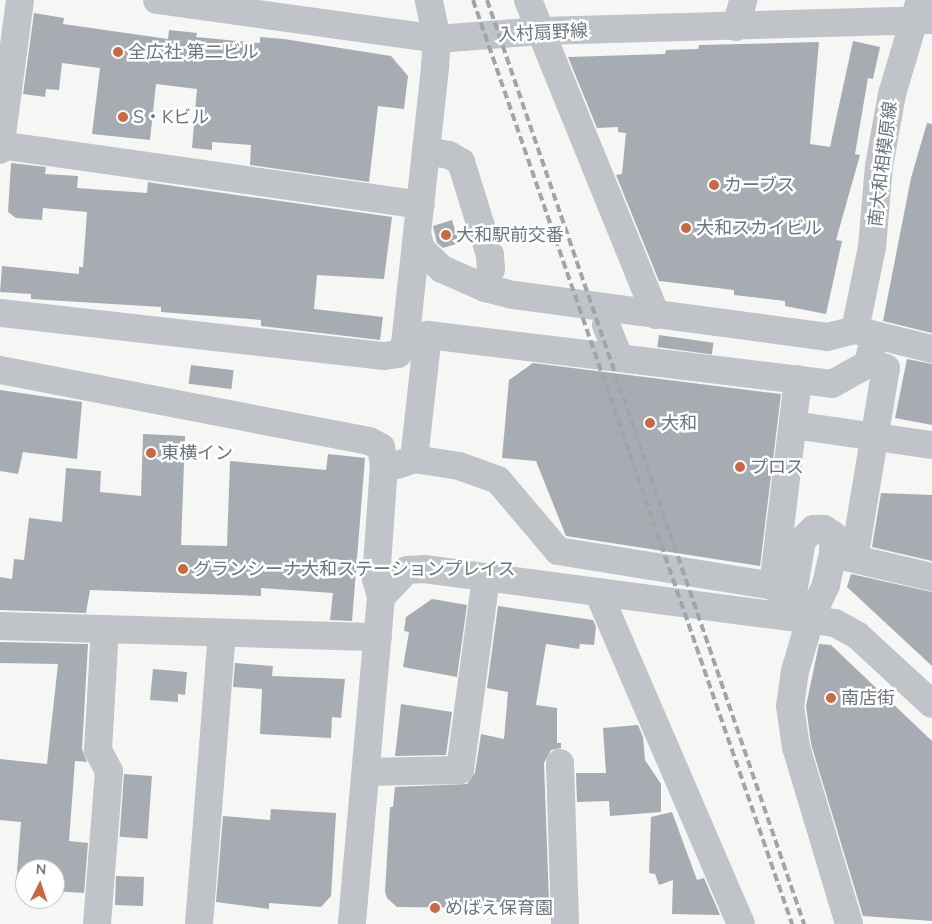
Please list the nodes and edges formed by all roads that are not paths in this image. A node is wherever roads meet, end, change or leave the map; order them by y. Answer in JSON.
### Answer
{"nodes":[{"id":1,"x":20,"y":0,"type":"edge"},
{"id":2,"x":157,"y":0,"type":"edge"},
{"id":3,"x":429,"y":0,"type":"edge"},
{"id":4,"x":528,"y":0,"type":"edge"},
{"id":5,"x":743,"y":0,"type":"edge"},
{"id":6,"x":922,"y":13,"type":"edge"},
{"id":7,"x":736,"y":27,"type":"junction"},
{"id":8,"x":541,"y":31,"type":"junction"},
{"id":9,"x":437,"y":39,"type":"junction"},
{"id":10,"x":0,"y":145,"type":"edge"},
{"id":11,"x":0,"y":150,"type":"edge"},
{"id":12,"x":426,"y":151,"type":"junction"},
{"id":13,"x":421,"y":205,"type":"junction"},
{"id":14,"x":418,"y":237,"type":"junction"},
{"id":15,"x":486,"y":288,"type":"junction"},
{"id":16,"x":0,"y":313,"type":"edge"},
{"id":17,"x":656,"y":315,"type":"junction"},
{"id":18,"x":606,"y":325,"type":"dead end"},
{"id":19,"x":865,"y":347,"type":"junction"},
{"id":20,"x":932,"y":349,"type":"edge"},
{"id":21,"x":619,"y":358,"type":"junction"},
{"id":22,"x":0,"y":370,"type":"edge"},
{"id":23,"x":798,"y":380,"type":"junction"},
{"id":24,"x":793,"y":425,"type":"junction"},
{"id":25,"x":876,"y":438,"type":"junction"},
{"id":26,"x":932,"y":445,"type":"edge"},
{"id":27,"x":844,"y":550,"type":"junction"},
{"id":28,"x":932,"y":577,"type":"edge"},
{"id":29,"x":486,"y":578,"type":"junction"},
{"id":30,"x":598,"y":592,"type":"junction"},
{"id":31,"x":381,"y":596,"type":"junction"},
{"id":32,"x":789,"y":604,"type":"junction"},
{"id":33,"x":0,"y":626,"type":"edge"},
{"id":34,"x":106,"y":630,"type":"junction"},
{"id":35,"x":222,"y":634,"type":"junction"},
{"id":36,"x":378,"y":637,"type":"junction"},
{"id":37,"x":932,"y":704,"type":"edge"},
{"id":38,"x":560,"y":763,"type":"dead end"},
{"id":39,"x":367,"y":772,"type":"junction"},
{"id":40,"x":97,"y":924,"type":"edge"},
{"id":41,"x":198,"y":924,"type":"edge"},
{"id":42,"x":352,"y":924,"type":"edge"},
{"id":43,"x":565,"y":924,"type":"edge"},
{"id":44,"x":741,"y":924,"type":"edge"},
{"id":45,"x":849,"y":924,"type":"edge"}],
"edges":[{"from":1,"to":10,"type":"street"},
{"from":2,"to":9,"type":"street","name":"入村扇野線"},
{"from":3,"to":9,"type":"street"},
{"from":4,"to":8,"type":"street"},
{"from":5,"to":7,"type":"street"},
{"from":6,"to":7,"type":"street","name":"入村扇野線"},
{"from":6,"to":19,"type":"street","name":"南大和相模原線"},
{"from":7,"to":8,"type":"street","name":"入村扇野線"},
{"from":8,"to":9,"type":"street","name":"入村扇野線"},
{"from":8,"to":17,"type":"street"},
{"from":9,"to":12,"type":"street"},
{"from":10,"to":11,"type":"street"},
{"from":10,"to":13,"type":"street"},
{"from":12,"to":13,"type":"street"},
{"from":12,"to":15,"type":"street"},
{"from":13,"to":14,"type":"street"},
{"from":14,"to":15,"type":"street"},
{"from":14,"to":16,"type":"street"},
{"from":15,"to":17,"type":"street"},
{"from":17,"to":19,"type":"street"},
{"from":18,"to":21,"type":"street"},
{"from":19,"to":20,"type":"street"},
{"from":19,"to":23,"type":"street"},
{"from":19,"to":25,"type":"street"},
{"from":21,"to":23,"type":"street"},
{"from":21,"to":32,"type":"street"},
{"from":22,"to":31,"type":"street"},
{"from":23,"to":24,"type":"street"},
{"from":24,"to":25,"type":"street"},
{"from":24,"to":32,"type":"street"},
{"from":25,"to":26,"type":"street"},
{"from":25,"to":27,"type":"street"},
{"from":27,"to":28,"type":"street"},
{"from":27,"to":32,"type":"street"},
{"from":29,"to":30,"type":"street"},
{"from":29,"to":31,"type":"street"},
{"from":29,"to":39,"type":"street"},
{"from":30,"to":32,"type":"street"},
{"from":30,"to":44,"type":"street"},
{"from":31,"to":36,"type":"street"},
{"from":32,"to":37,"type":"street"},
{"from":32,"to":45,"type":"street"},
{"from":33,"to":34,"type":"street"},
{"from":34,"to":35,"type":"street"},
{"from":34,"to":40,"type":"street"},
{"from":35,"to":36,"type":"street"},
{"from":35,"to":41,"type":"street"},
{"from":36,"to":39,"type":"street"},
{"from":38,"to":43,"type":"street"},
{"from":39,"to":42,"type":"street"}]}
